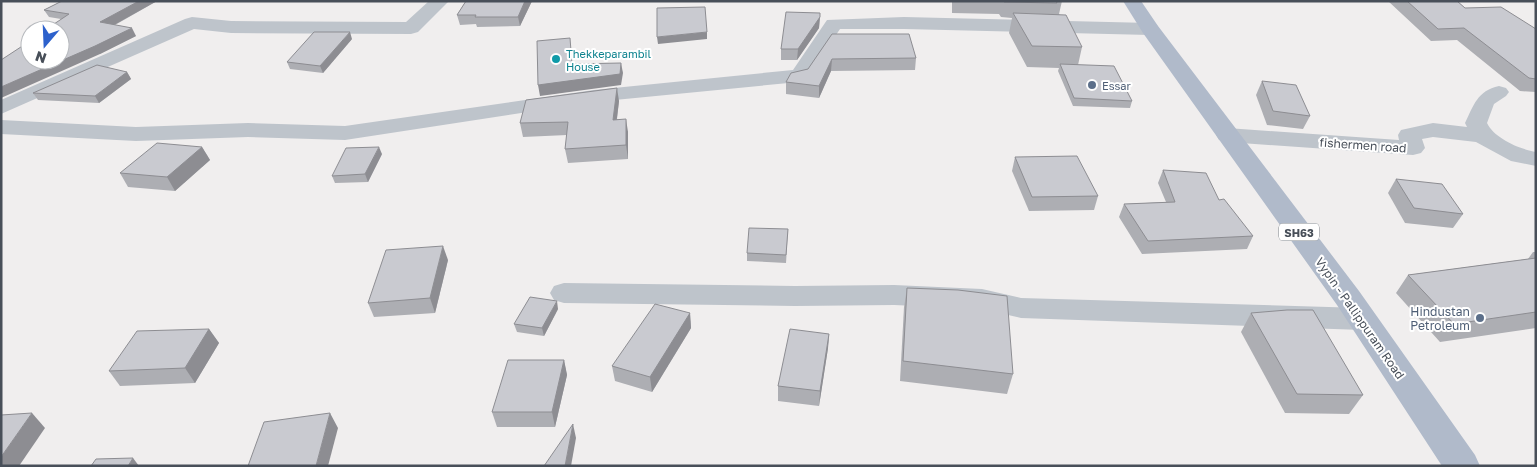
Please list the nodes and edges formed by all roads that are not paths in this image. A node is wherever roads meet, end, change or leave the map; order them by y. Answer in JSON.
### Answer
{"nodes":[{"id":1,"x":440,"y":1,"type":"edge"},
{"id":2,"x":1132,"y":1,"type":"edge"},
{"id":3,"x":1150,"y":29,"type":"junction"},
{"id":4,"x":1499,"y":92,"type":"dead end"},
{"id":5,"x":1,"y":108,"type":"edge"},
{"id":6,"x":1,"y":127,"type":"edge"},
{"id":7,"x":1227,"y":135,"type":"junction"},
{"id":8,"x":1482,"y":136,"type":"junction"},
{"id":9,"x":1536,"y":159,"type":"edge"},
{"id":10,"x":564,"y":293,"type":"dead end"},
{"id":11,"x":1362,"y":319,"type":"junction"},
{"id":12,"x":1462,"y":466,"type":"edge"}],
"edges":[{"from":1,"to":5,"type":"street"},
{"from":2,"to":3,"type":"main road","name":"Vypin - Pallippuram Road","number":"SH63"},
{"from":3,"to":6,"type":"street"},
{"from":3,"to":7,"type":"main road","name":"Vypin - Pallippuram Road","number":"SH63"},
{"from":4,"to":8,"type":"street"},
{"from":7,"to":8,"type":"street","name":"fishermen road"},
{"from":7,"to":11,"type":"main road","name":"Vypin - Pallippuram Road","number":"SH63"},
{"from":8,"to":9,"type":"street","name":"fishermen road"},
{"from":10,"to":11,"type":"street"},
{"from":11,"to":12,"type":"main road","name":"Vypin - Pallippuram Road","number":"SH63"}]}
